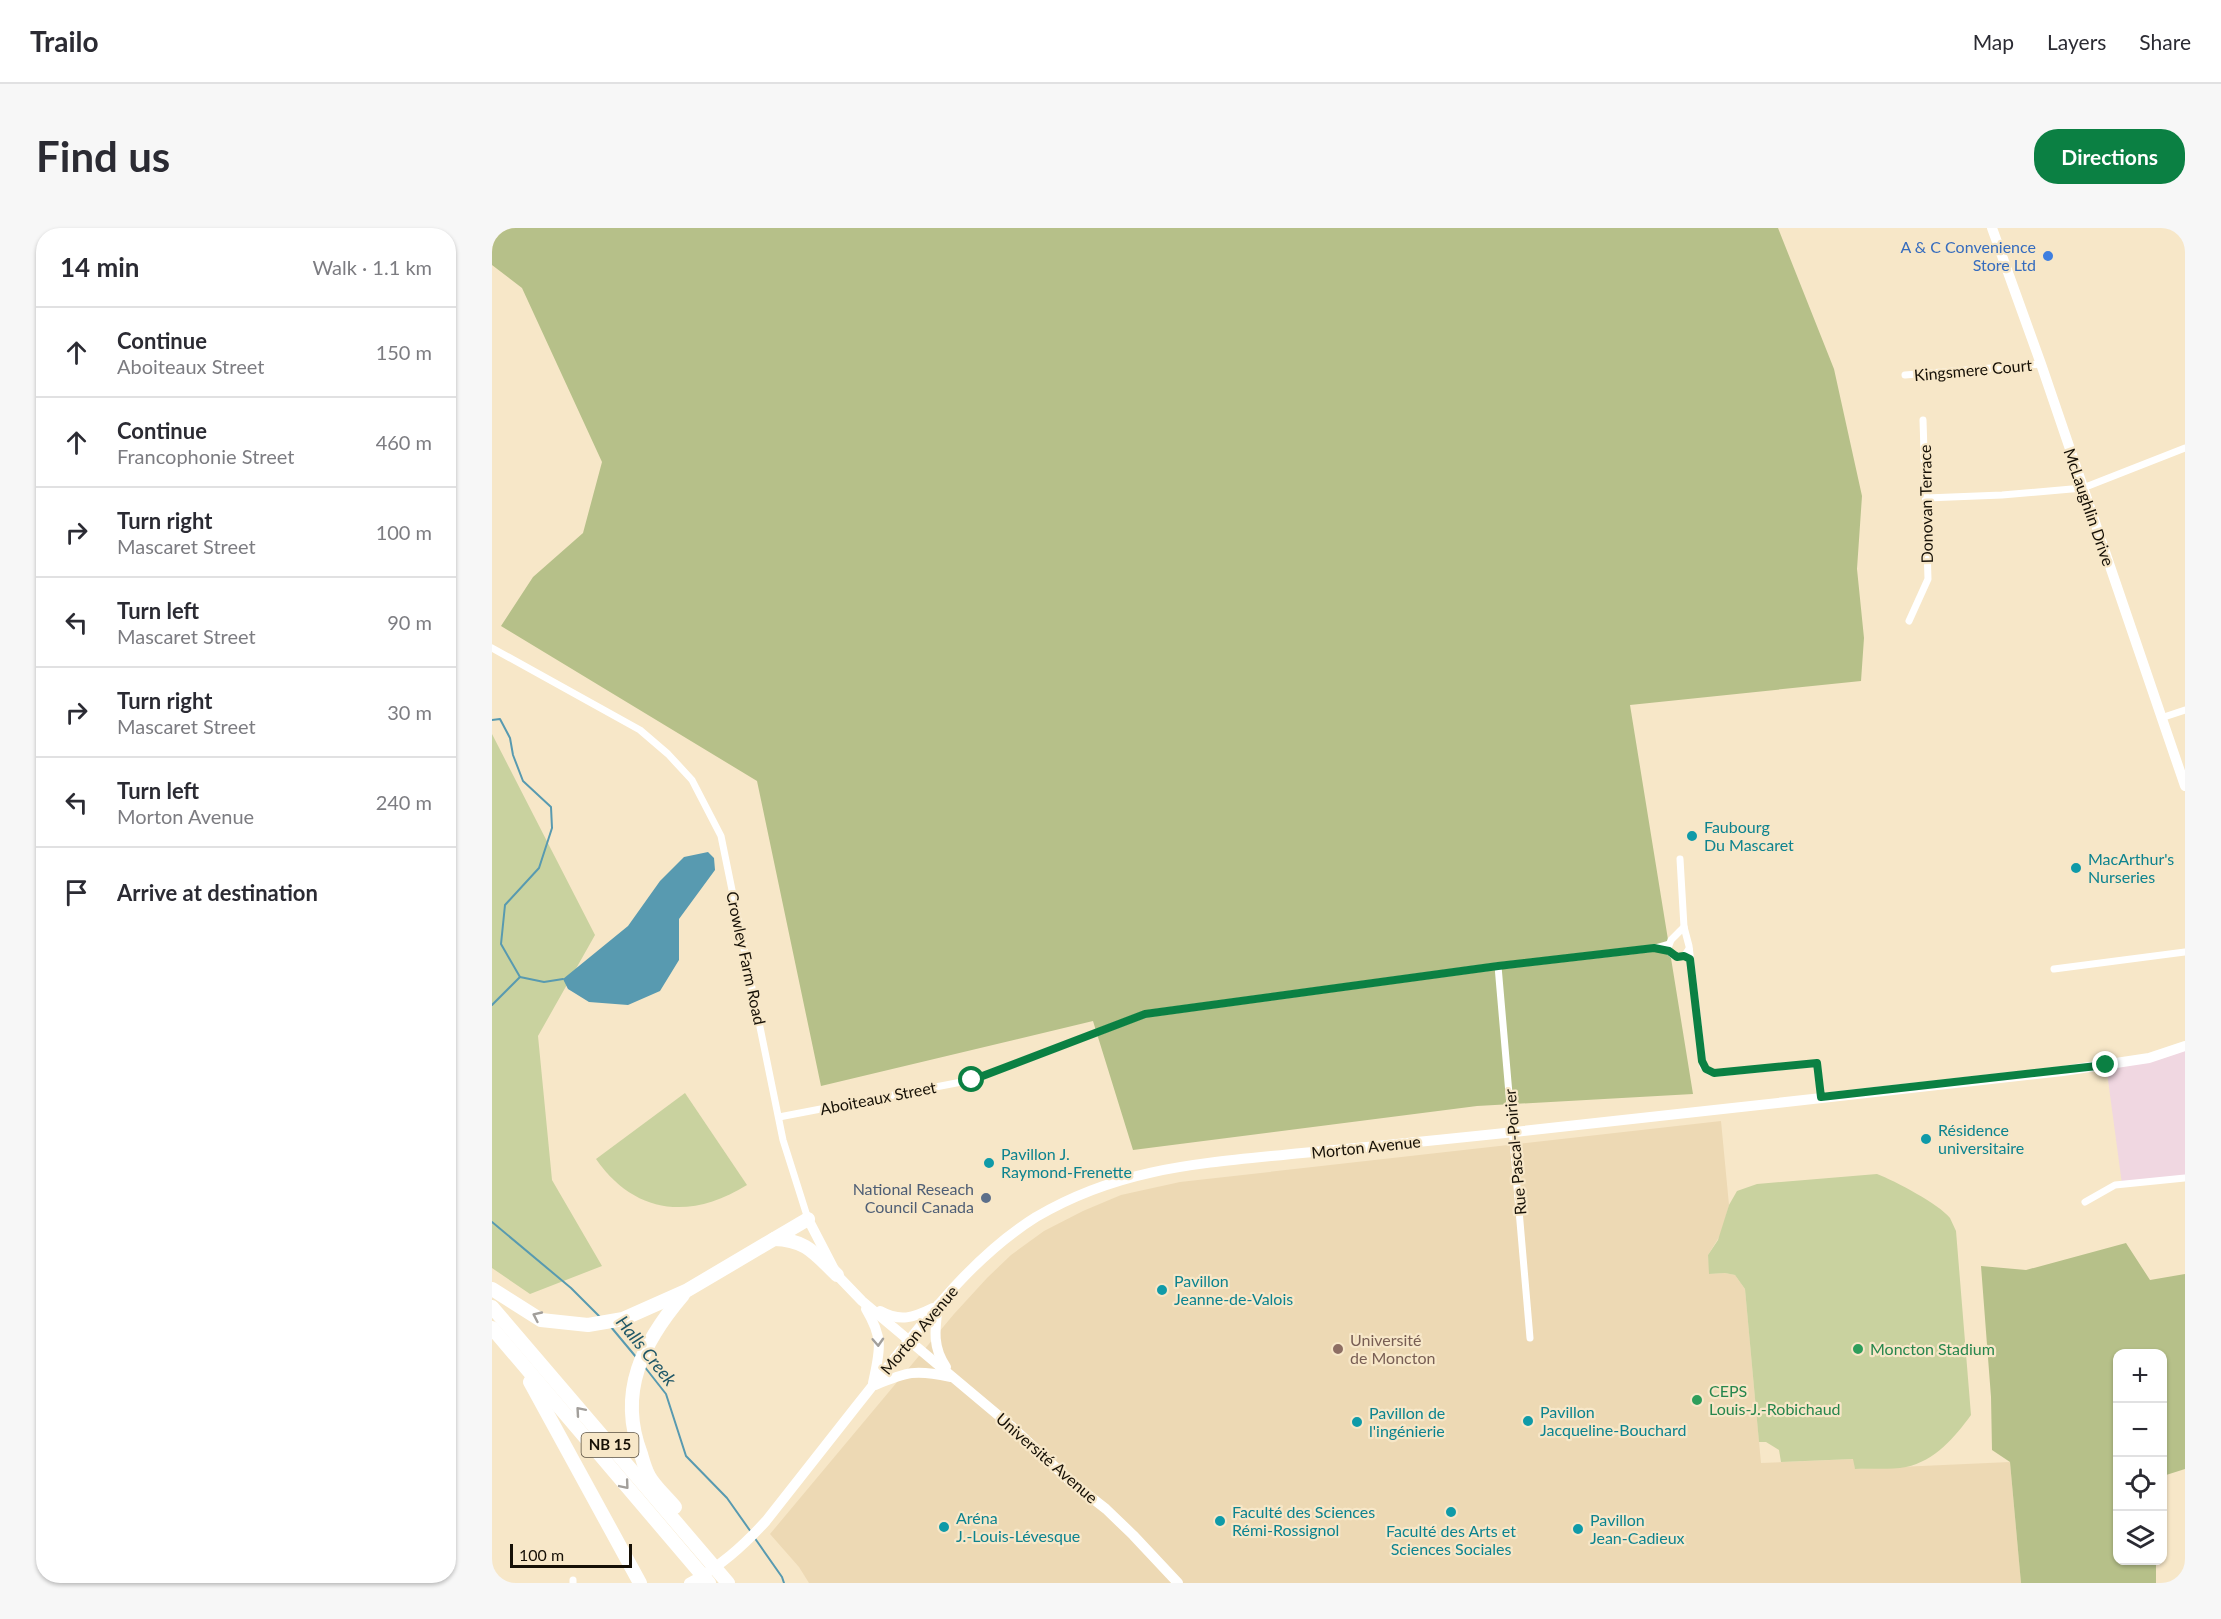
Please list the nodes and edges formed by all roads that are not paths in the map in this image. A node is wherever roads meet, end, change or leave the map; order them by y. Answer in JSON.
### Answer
{"nodes":[{"id":1,"x":1992,"y":228,"type":"edge"},
{"id":2,"x":2041,"y":364,"type":"junction"},
{"id":3,"x":1905,"y":375,"type":"dead end"},
{"id":4,"x":1923,"y":420,"type":"dead end"},
{"id":5,"x":2185,"y":448,"type":"edge"},
{"id":6,"x":2083,"y":488,"type":"junction"},
{"id":7,"x":1926,"y":498,"type":"junction"},
{"id":8,"x":1909,"y":621,"type":"dead end"},
{"id":9,"x":492,"y":648,"type":"edge"},
{"id":10,"x":2185,"y":710,"type":"edge"},
{"id":11,"x":2161,"y":718,"type":"junction"},
{"id":12,"x":2185,"y":786,"type":"edge"},
{"id":13,"x":1680,"y":860,"type":"dead end"},
{"id":14,"x":1684,"y":927,"type":"junction"},
{"id":15,"x":1677,"y":936,"type":"junction"},
{"id":16,"x":1686,"y":939,"type":"junction"},
{"id":17,"x":1669,"y":947,"type":"junction"},
{"id":18,"x":2185,"y":952,"type":"edge"},
{"id":19,"x":1687,"y":958,"type":"junction"},
{"id":20,"x":1498,"y":966,"type":"junction"},
{"id":21,"x":2054,"y":969,"type":"dead end"},
{"id":22,"x":2185,"y":1046,"type":"edge"},
{"id":23,"x":1821,"y":1097,"type":"junction"},
{"id":24,"x":778,"y":1116,"type":"junction"},
{"id":25,"x":1513,"y":1132,"type":"junction"},
{"id":26,"x":2185,"y":1178,"type":"edge"},
{"id":27,"x":2085,"y":1202,"type":"dead end"},
{"id":28,"x":807,"y":1219,"type":"junction"},
{"id":29,"x":774,"y":1239,"type":"junction"},
{"id":30,"x":837,"y":1275,"type":"junction"},
{"id":31,"x":492,"y":1288,"type":"edge"},
{"id":32,"x":686,"y":1291,"type":"junction"},
{"id":33,"x":862,"y":1301,"type":"junction"},
{"id":34,"x":938,"y":1304,"type":"junction"},
{"id":35,"x":492,"y":1307,"type":"edge"},
{"id":36,"x":492,"y":1328,"type":"edge"},
{"id":37,"x":492,"y":1337,"type":"edge"},
{"id":38,"x":1530,"y":1338,"type":"dead end"},
{"id":39,"x":908,"y":1342,"type":"junction"},
{"id":40,"x":953,"y":1378,"type":"junction"},
{"id":41,"x":872,"y":1386,"type":"junction"},
{"id":42,"x":624,"y":1554,"type":"junction"},
{"id":43,"x":709,"y":1578,"type":"edge"},
{"id":44,"x":627,"y":1583,"type":"edge"},
{"id":45,"x":640,"y":1583,"type":"edge"},
{"id":46,"x":689,"y":1583,"type":"edge"},
{"id":47,"x":728,"y":1583,"type":"edge"},
{"id":48,"x":737,"y":1583,"type":"edge"},
{"id":49,"x":1178,"y":1583,"type":"edge"}],
"edges":[{"from":1,"to":2,"type":"street","name":"McLaughlin Drive"},
{"from":2,"to":3,"type":"street","name":"Kingsmere Court"},
{"from":2,"to":6,"type":"street","name":"McLaughlin Drive"},
{"from":4,"to":7,"type":"street","name":"Donovan Terrace"},
{"from":5,"to":6,"type":"street"},
{"from":6,"to":7,"type":"street"},
{"from":6,"to":11,"type":"street","name":"McLaughlin Drive"},
{"from":7,"to":8,"type":"street","name":"Donovan Terrace"},
{"from":9,"to":24,"type":"street","name":"Crowley Farm Road"},
{"from":10,"to":11,"type":"street"},
{"from":11,"to":12,"type":"street","name":"McLaughlin Drive"},
{"from":13,"to":14,"type":"street"},
{"from":14,"to":15,"type":"street"},
{"from":14,"to":16,"type":"street"},
{"from":15,"to":16,"type":"street"},
{"from":15,"to":17,"type":"street"},
{"from":16,"to":19,"type":"street"},
{"from":17,"to":19,"type":"street"},
{"from":17,"to":20,"type":"street","name":"Aboiteaux Street"},
{"from":18,"to":21,"type":"street"},
{"from":19,"to":23,"type":"street"},
{"from":20,"to":24,"type":"street","name":"Aboiteaux Street"},
{"from":20,"to":25,"type":"street","name":"Rue Pascal-Poirier"},
{"from":22,"to":23,"type":"street","name":"Morton Avenue"},
{"from":23,"to":25,"type":"street","name":"Morton Avenue"},
{"from":24,"to":28,"type":"street","name":"Crowley Farm Road"},
{"from":25,"to":34,"type":"street","name":"Morton Avenue"},
{"from":25,"to":38,"type":"street","name":"Rue Pascal-Poirier"},
{"from":26,"to":27,"type":"street"},
{"from":28,"to":29,"type":"highway"},
{"from":28,"to":30,"type":"street","name":"Crowley Farm Road"},
{"from":29,"to":30,"type":"highway"},
{"from":29,"to":32,"type":"highway"},
{"from":30,"to":33,"type":"street","name":"Crowley Farm Road"},
{"from":32,"to":31,"type":"highway","one_way":true},
{"from":32,"to":48,"type":"highway"},
{"from":33,"to":34,"type":"street"},
{"from":33,"to":39,"type":"street","name":"Crowley Farm Road"},
{"from":33,"to":41,"type":"street","one_way":true},
{"from":34,"to":39,"type":"street","name":"Morton Avenue"},
{"from":34,"to":40,"type":"street"},
{"from":47,"to":35,"type":"highway","number":"NB 15","one_way":true},
{"from":36,"to":43,"type":"highway","number":"NB 15","one_way":true},
{"from":37,"to":42,"type":"highway"},
{"from":39,"to":40,"type":"street","name":"Université Avenue"},
{"from":39,"to":41,"type":"street","name":"Morton Avenue"},
{"from":40,"to":41,"type":"street"},
{"from":40,"to":49,"type":"street","name":"Université Avenue"},
{"from":41,"to":43,"type":"street","name":"Morton Avenue"},
{"from":42,"to":44,"type":"highway"},
{"from":42,"to":45,"type":"highway"},
{"from":43,"to":46,"type":"street","name":"Morton Avenue"}]}
